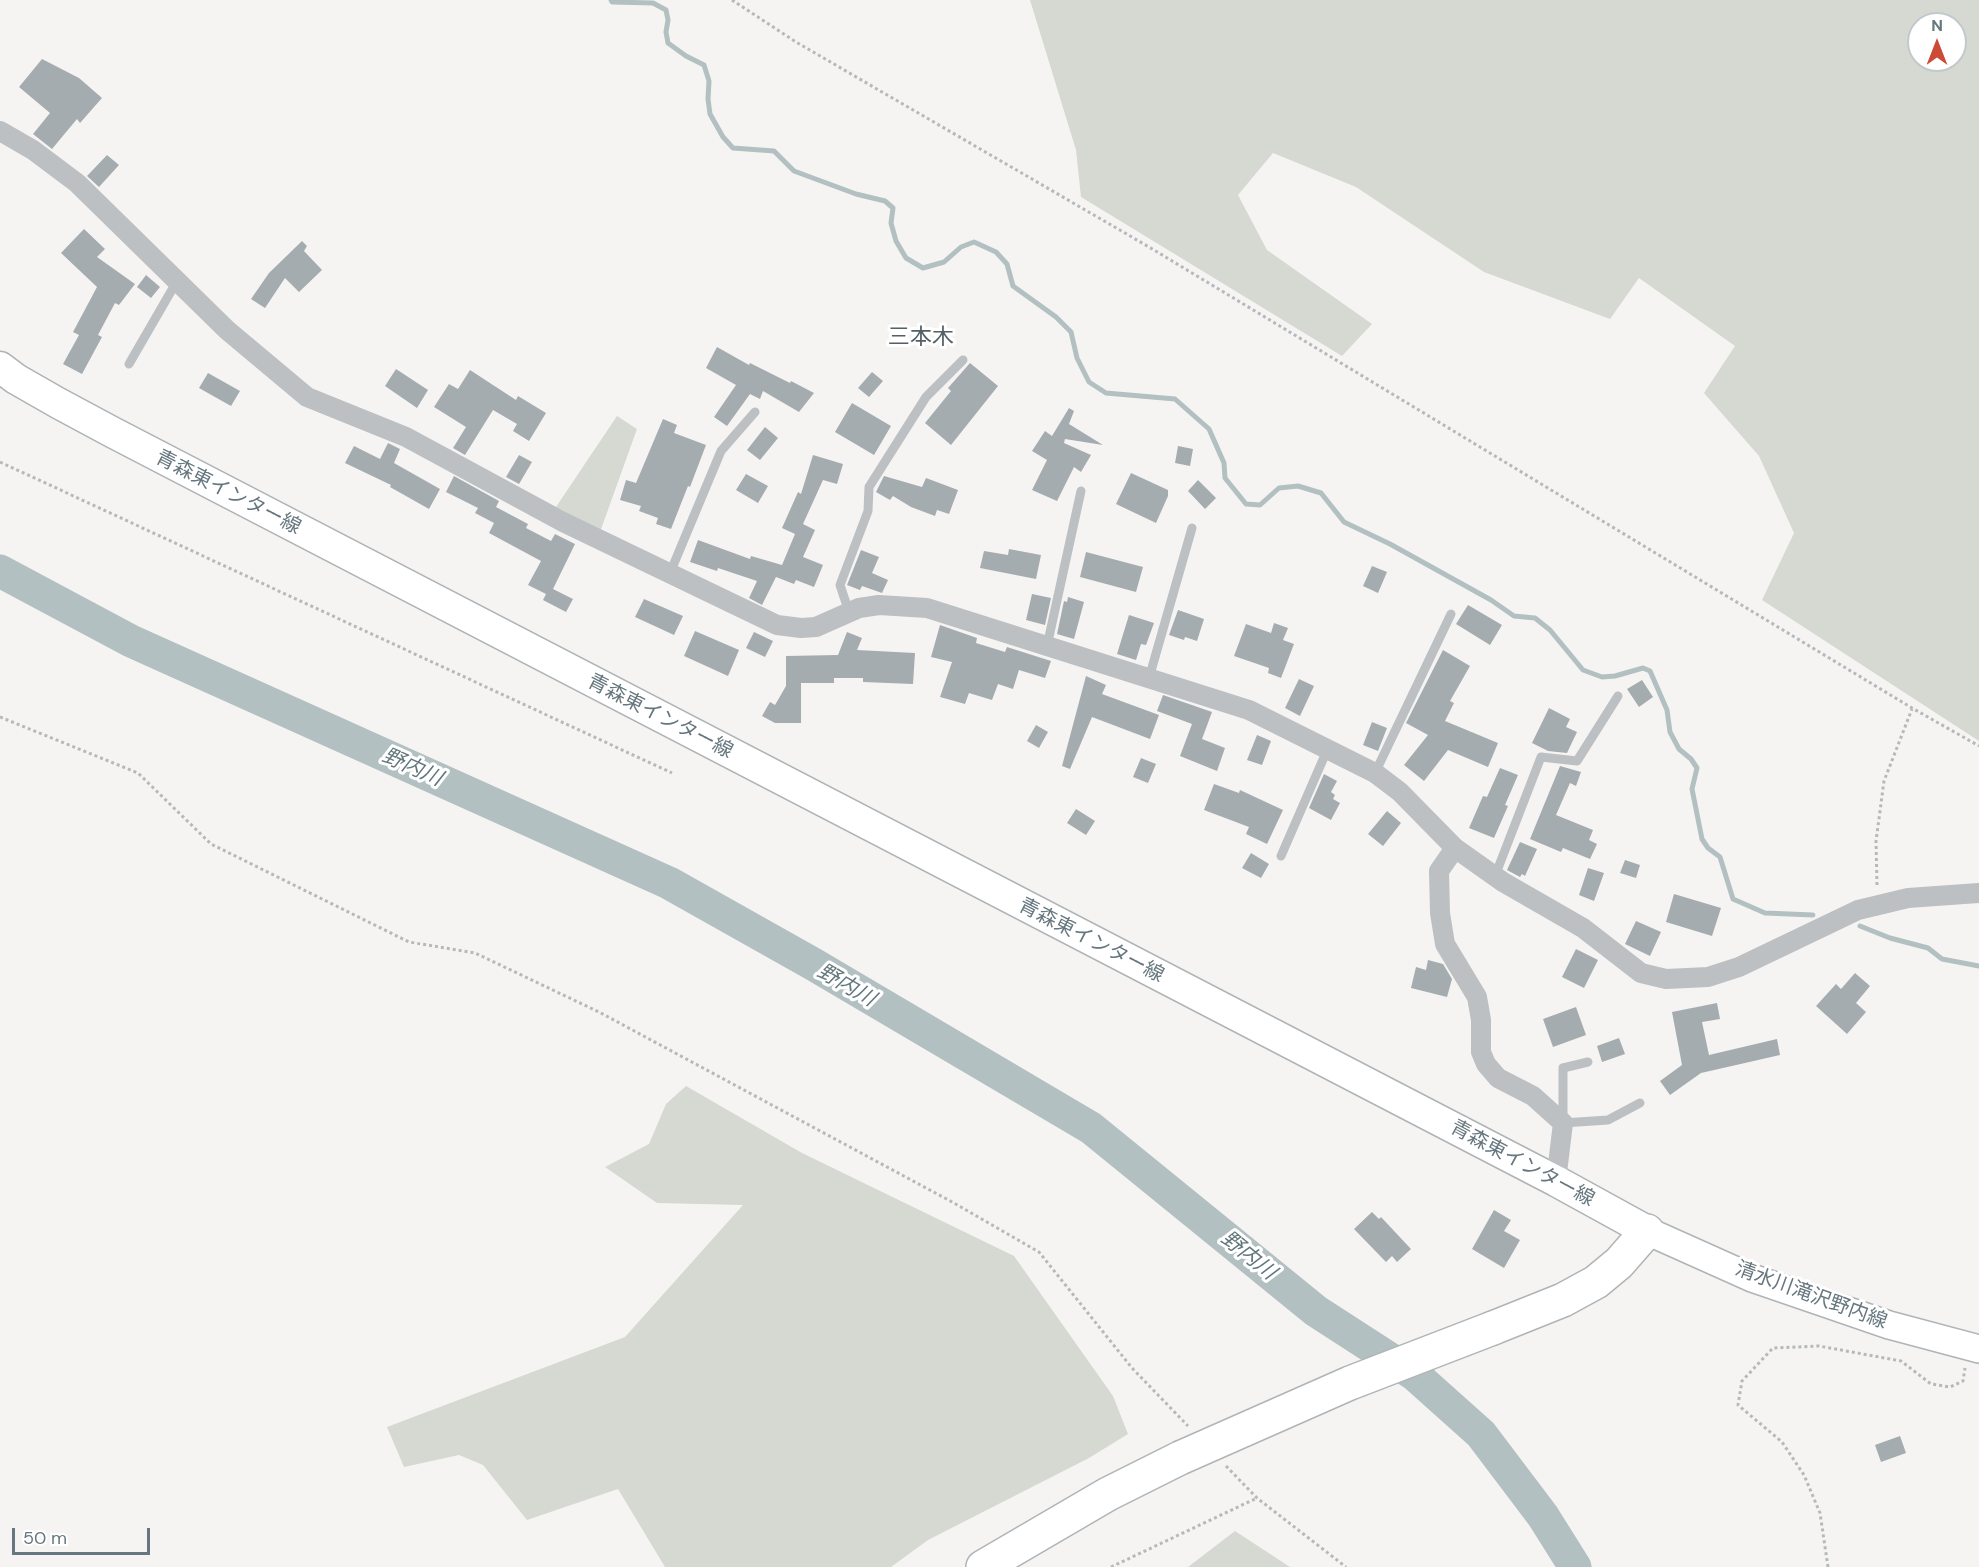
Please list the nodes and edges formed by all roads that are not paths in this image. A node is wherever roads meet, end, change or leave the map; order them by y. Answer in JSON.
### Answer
{"nodes":[{"id":1,"x":0,"y":131,"type":"edge"},
{"id":2,"x":177,"y":281,"type":"junction"},
{"id":3,"x":963,"y":360,"type":"dead end"},
{"id":4,"x":129,"y":364,"type":"dead end"},
{"id":5,"x":0,"y":367,"type":"edge"},
{"id":6,"x":755,"y":412,"type":"dead end"},
{"id":7,"x":1081,"y":491,"type":"dead end"},
{"id":8,"x":1192,"y":528,"type":"dead end"},
{"id":9,"x":670,"y":573,"type":"junction"},
{"id":10,"x":849,"y":612,"type":"junction"},
{"id":11,"x":1451,"y":614,"type":"dead end"},
{"id":12,"x":1047,"y":646,"type":"junction"},
{"id":13,"x":1149,"y":678,"type":"junction"},
{"id":14,"x":1618,"y":696,"type":"dead end"},
{"id":15,"x":1328,"y":748,"type":"junction"},
{"id":16,"x":1374,"y":773,"type":"junction"},
{"id":17,"x":1455,"y":848,"type":"junction"},
{"id":18,"x":1281,"y":856,"type":"dead end"},
{"id":19,"x":1495,"y":876,"type":"junction"},
{"id":20,"x":1979,"y":893,"type":"edge"},
{"id":21,"x":1588,"y":1062,"type":"dead end"},
{"id":22,"x":1640,"y":1103,"type":"dead end"},
{"id":23,"x":1563,"y":1123,"type":"junction"},
{"id":24,"x":1556,"y":1181,"type":"junction"},
{"id":25,"x":1647,"y":1231,"type":"junction"},
{"id":26,"x":1974,"y":1347,"type":"edge"},
{"id":27,"x":982,"y":1567,"type":"edge"}],
"edges":[{"from":1,"to":2,"type":"street"},
{"from":2,"to":4,"type":"lane"},
{"from":2,"to":9,"type":"street"},
{"from":3,"to":10,"type":"lane"},
{"from":5,"to":24,"type":"main road","name":"青森東インター線"},
{"from":6,"to":9,"type":"lane"},
{"from":7,"to":12,"type":"lane"},
{"from":8,"to":13,"type":"lane"},
{"from":9,"to":10,"type":"street"},
{"from":10,"to":12,"type":"street"},
{"from":11,"to":16,"type":"lane"},
{"from":12,"to":13,"type":"street"},
{"from":13,"to":15,"type":"street"},
{"from":14,"to":19,"type":"lane"},
{"from":15,"to":16,"type":"street"},
{"from":15,"to":18,"type":"lane"},
{"from":16,"to":17,"type":"street"},
{"from":17,"to":19,"type":"street"},
{"from":17,"to":23,"type":"street"},
{"from":19,"to":20,"type":"street"},
{"from":21,"to":23,"type":"lane"},
{"from":22,"to":23,"type":"lane"},
{"from":23,"to":24,"type":"street"},
{"from":24,"to":25,"type":"main road","name":"青森東インター線"},
{"from":25,"to":26,"type":"main road","name":"清水川滝沢野内線"},
{"from":25,"to":27,"type":"highway","bridge":true}]}
